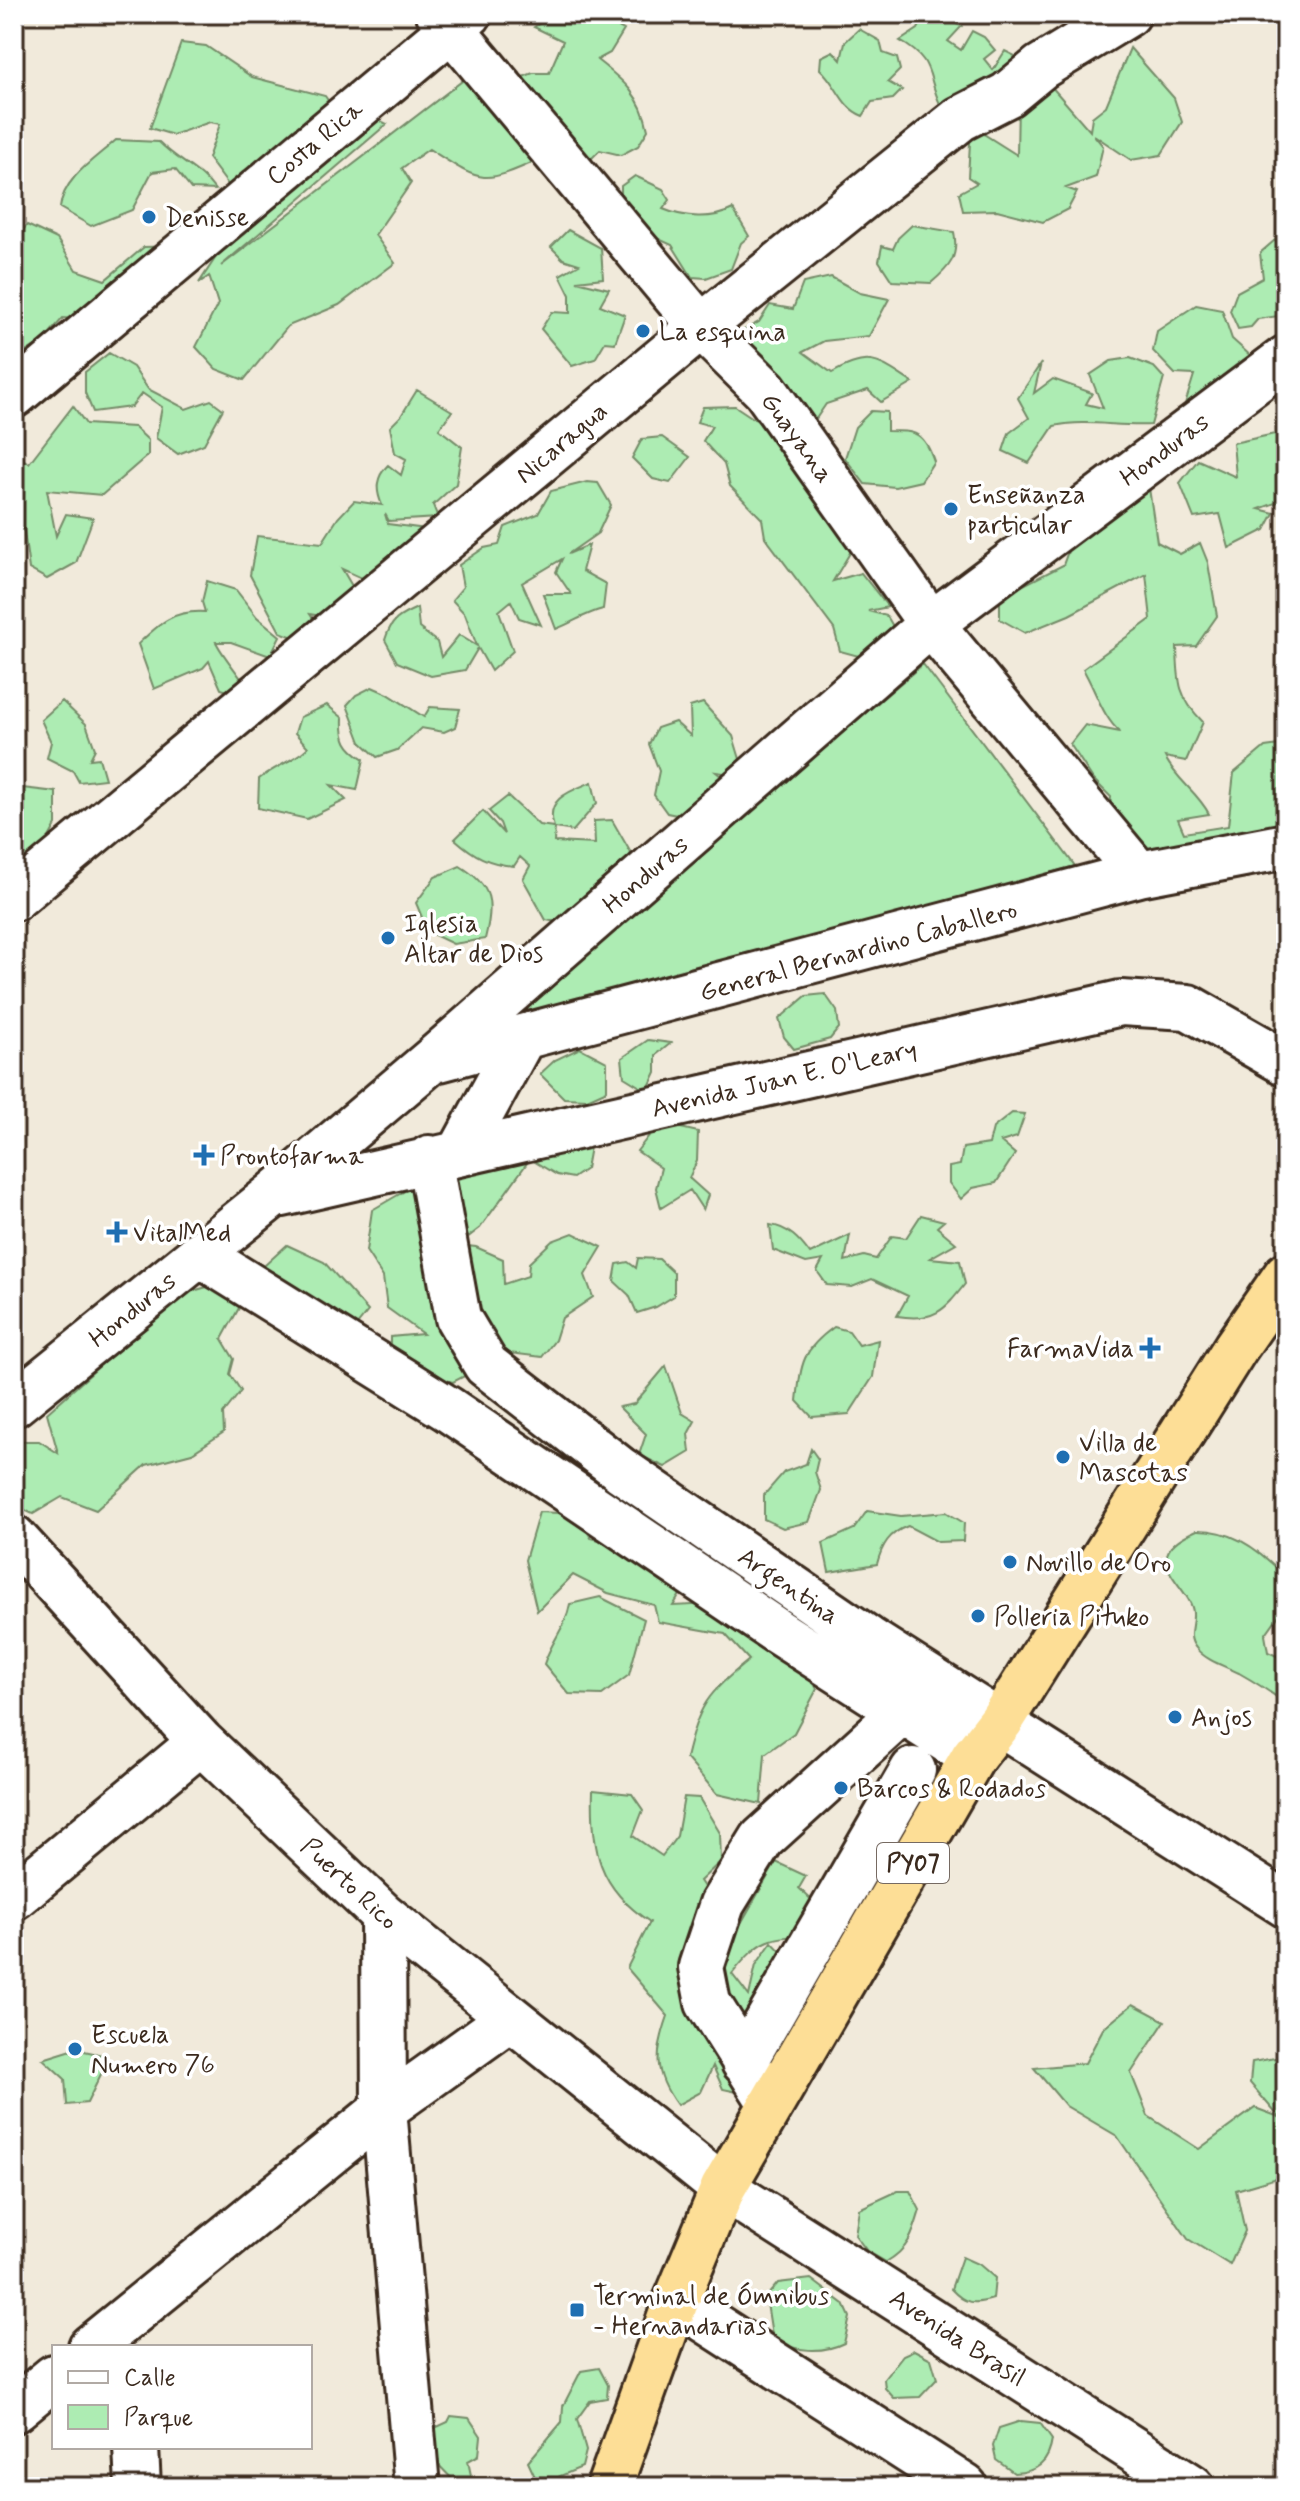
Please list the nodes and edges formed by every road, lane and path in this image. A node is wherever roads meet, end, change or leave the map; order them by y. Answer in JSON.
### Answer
{"nodes":[{"id":1,"x":1128,"y":14,"type":"edge"},
{"id":2,"x":453,"y":18,"type":"edge"},
{"id":3,"x":701,"y":327,"type":"junction"},
{"id":4,"x":1286,"y":358,"type":"edge"},
{"id":5,"x":14,"y":395,"type":"edge"},
{"id":6,"x":931,"y":624,"type":"junction"},
{"id":7,"x":1286,"y":846,"type":"edge"},
{"id":8,"x":1139,"y":874,"type":"junction"},
{"id":9,"x":14,"y":898,"type":"edge"},
{"id":10,"x":523,"y":1037,"type":"junction"},
{"id":11,"x":431,"y":1061,"type":"junction"},
{"id":12,"x":1286,"y":1063,"type":"edge"},
{"id":13,"x":445,"y":1154,"type":"junction"},
{"id":14,"x":272,"y":1196,"type":"junction"},
{"id":15,"x":199,"y":1254,"type":"junction"},
{"id":16,"x":1286,"y":1275,"type":"edge"},
{"id":17,"x":14,"y":1404,"type":"edge"},
{"id":18,"x":14,"y":1538,"type":"edge"},
{"id":19,"x":902,"y":1712,"type":"junction"},
{"id":20,"x":1001,"y":1721,"type":"junction"},
{"id":21,"x":201,"y":1742,"type":"junction"},
{"id":22,"x":860,"y":1747,"type":"junction"},
{"id":23,"x":913,"y":1770,"type":"junction"},
{"id":24,"x":963,"y":1774,"type":"junction"},
{"id":25,"x":14,"y":1897,"type":"edge"},
{"id":26,"x":1286,"y":1905,"type":"edge"},
{"id":27,"x":383,"y":1915,"type":"junction"},
{"id":28,"x":511,"y":2018,"type":"junction"},
{"id":29,"x":744,"y":2062,"type":"junction"},
{"id":30,"x":771,"y":2103,"type":"junction"},
{"id":31,"x":384,"y":2109,"type":"junction"},
{"id":32,"x":723,"y":2188,"type":"junction"},
{"id":33,"x":676,"y":2301,"type":"junction"},
{"id":34,"x":129,"y":2332,"type":"edge"},
{"id":35,"x":96,"y":2345,"type":"edge"},
{"id":36,"x":52,"y":2379,"type":"edge"},
{"id":37,"x":14,"y":2410,"type":"edge"},
{"id":38,"x":136,"y":2449,"type":"edge"},
{"id":39,"x":138,"y":2487,"type":"edge"},
{"id":40,"x":417,"y":2487,"type":"edge"},
{"id":41,"x":609,"y":2487,"type":"edge"},
{"id":42,"x":965,"y":2487,"type":"edge"},
{"id":43,"x":1192,"y":2487,"type":"edge"}],
"edges":[{"from":1,"to":3,"type":"street","name":"Nicaragua"},
{"from":2,"to":3,"type":"street","name":"Guayana"},
{"from":2,"to":5,"type":"street","name":"Costa Rica"},
{"from":3,"to":6,"type":"street","name":"Guayana"},
{"from":3,"to":9,"type":"street","name":"Nicaragua"},
{"from":4,"to":6,"type":"street","name":"Honduras"},
{"from":6,"to":8,"type":"street","name":"Guayana"},
{"from":6,"to":11,"type":"street","name":"Honduras"},
{"from":7,"to":8,"type":"street","name":"General Bernardino Caballero"},
{"from":8,"to":10,"type":"street","name":"General Bernardino Caballero"},
{"from":10,"to":11,"type":"street","name":"General Bernardino Caballero"},
{"from":10,"to":13,"type":"street"},
{"from":11,"to":14,"type":"street","name":"Honduras"},
{"from":12,"to":13,"type":"street","name":"Avenida Juan E. O'Leary"},
{"from":13,"to":14,"type":"street","name":"Avenida Juan E. O'Leary"},
{"from":13,"to":20,"type":"street","name":"Argentina"},
{"from":14,"to":15,"type":"street","name":"Honduras"},
{"from":15,"to":17,"type":"street","name":"Honduras"},
{"from":15,"to":19,"type":"street","name":"Argentina"},
{"from":16,"to":20,"type":"highway","number":"PY07"},
{"from":18,"to":21,"type":"street","name":"Puerto Rico"},
{"from":19,"to":22,"type":"street"},
{"from":19,"to":24,"type":"street","name":"Argentina"},
{"from":20,"to":24,"type":"highway","number":"PY07"},
{"from":20,"to":26,"type":"street","name":"Argentina"},
{"from":21,"to":25,"type":"street"},
{"from":21,"to":27,"type":"street","name":"Puerto Rico"},
{"from":22,"to":23,"type":"street"},
{"from":22,"to":29,"type":"street"},
{"from":23,"to":24,"type":"street"},
{"from":23,"to":29,"type":"street"},
{"from":24,"to":30,"type":"highway","number":"PY07"},
{"from":27,"to":28,"type":"street","name":"Puerto Rico"},
{"from":27,"to":31,"type":"street"},
{"from":28,"to":31,"type":"street"},
{"from":28,"to":32,"type":"street","name":"Puerto Rico"},
{"from":29,"to":30,"type":"street"},
{"from":30,"to":32,"type":"highway","number":"PY07"},
{"from":31,"to":34,"type":"street"},
{"from":31,"to":40,"type":"street"},
{"from":32,"to":33,"type":"highway","number":"PY07"},
{"from":32,"to":43,"type":"street","name":"Avenida Brasil"},
{"from":33,"to":41,"type":"highway","number":"PY07"},
{"from":33,"to":42,"type":"street"},
{"from":34,"to":35,"type":"street"},
{"from":36,"to":37,"type":"street"},
{"from":38,"to":39,"type":"street"}]}
